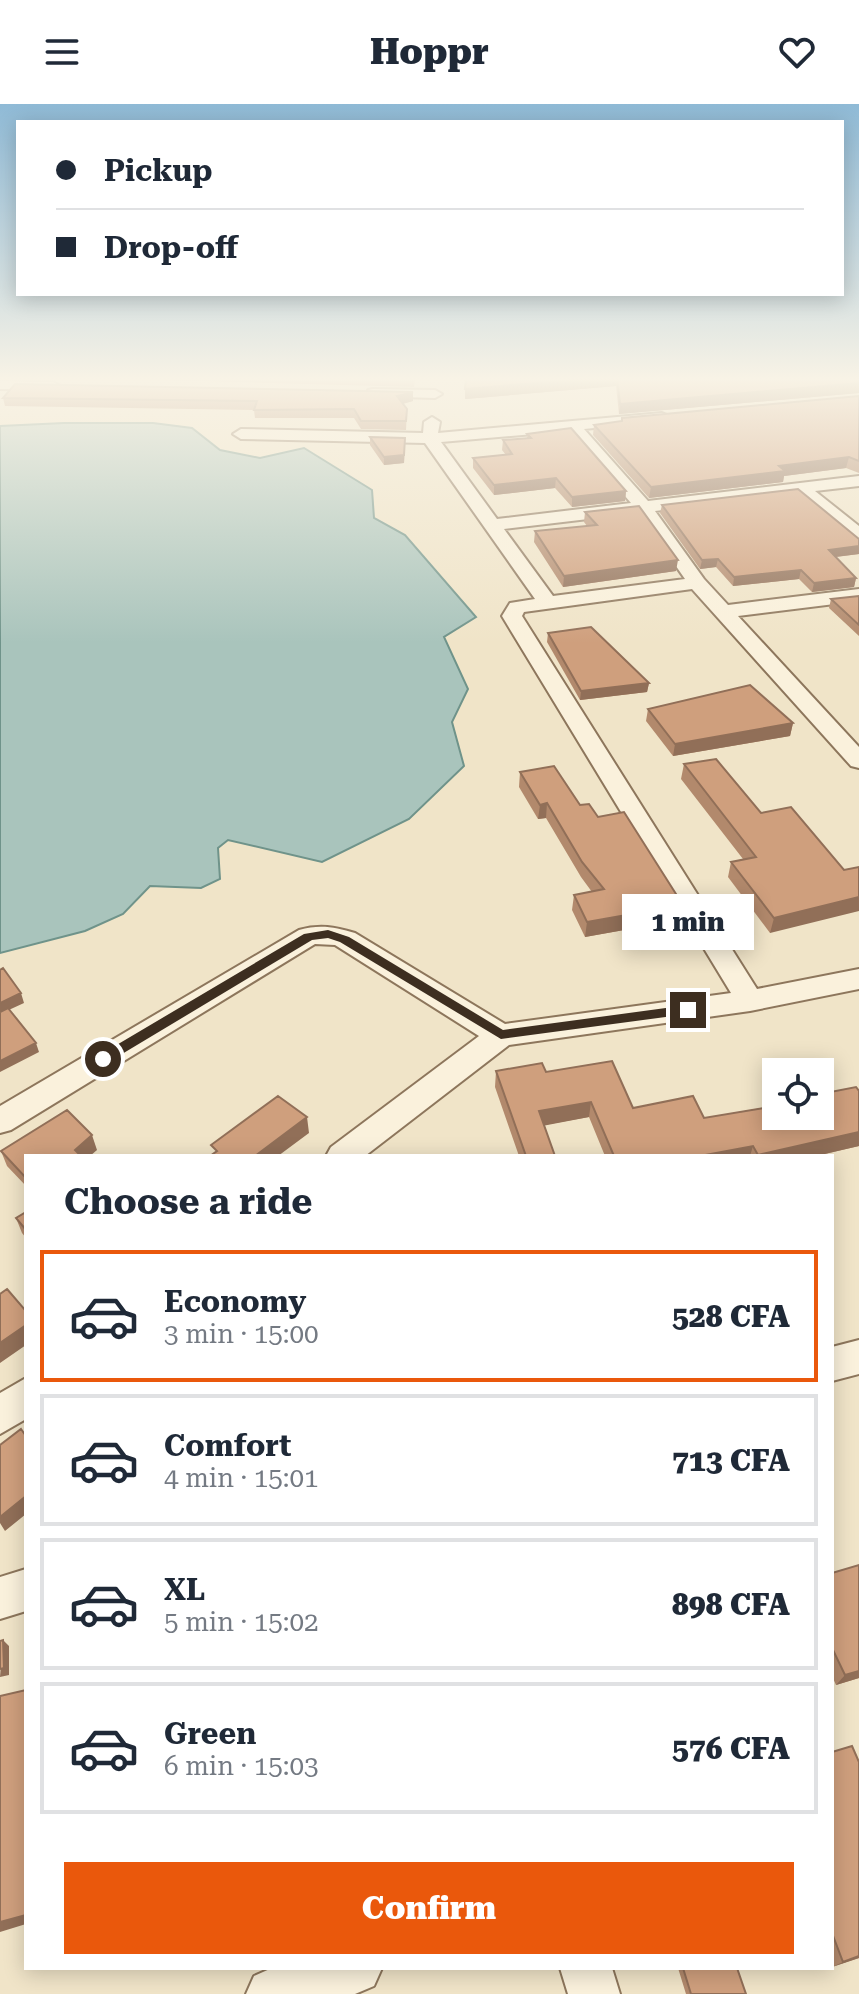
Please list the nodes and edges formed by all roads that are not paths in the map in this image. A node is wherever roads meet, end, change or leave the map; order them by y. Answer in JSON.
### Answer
{"nodes":[{"id":1,"x":450,"y":466,"type":"edge"},
{"id":2,"x":608,"y":466,"type":"edge"},
{"id":3,"x":859,"y":481,"type":"edge"},
{"id":4,"x":800,"y":488,"type":"junction"},
{"id":5,"x":644,"y":507,"type":"junction"},
{"id":6,"x":493,"y":525,"type":"junction"},
{"id":7,"x":859,"y":535,"type":"edge"},
{"id":8,"x":697,"y":583,"type":"junction"},
{"id":9,"x":859,"y":595,"type":"edge"},
{"id":10,"x":548,"y":603,"type":"junction"},
{"id":11,"x":723,"y":612,"type":"junction"},
{"id":12,"x":855,"y":751,"type":"edge"},
{"id":13,"x":859,"y":979,"type":"edge"},
{"id":14,"x":750,"y":1001,"type":"junction"},
{"id":15,"x":501,"y":1035,"type":"junction"},
{"id":16,"x":0,"y":1121,"type":"edge"},
{"id":17,"x":345,"y":1154,"type":"edge"},
{"id":18,"x":859,"y":1357,"type":"edge"},
{"id":19,"x":834,"y":1363,"type":"edge"},
{"id":20,"x":24,"y":1398,"type":"edge"},
{"id":21,"x":0,"y":1416,"type":"edge"},
{"id":22,"x":24,"y":1591,"type":"edge"},
{"id":23,"x":0,"y":1598,"type":"edge"},
{"id":24,"x":350,"y":1970,"type":"edge"},
{"id":25,"x":587,"y":1970,"type":"edge"},
{"id":26,"x":272,"y":1994,"type":"edge"},
{"id":27,"x":594,"y":1994,"type":"edge"}],
"edges":[{"from":1,"to":6,"type":"street"},
{"from":2,"to":5,"type":"street"},
{"from":3,"to":4,"type":"street"},
{"from":4,"to":5,"type":"street"},
{"from":4,"to":7,"type":"street"},
{"from":5,"to":6,"type":"street"},
{"from":5,"to":8,"type":"street"},
{"from":6,"to":10,"type":"street"},
{"from":8,"to":10,"type":"street"},
{"from":8,"to":11,"type":"street"},
{"from":9,"to":11,"type":"street"},
{"from":10,"to":14,"type":"street"},
{"from":11,"to":12,"type":"street"},
{"from":13,"to":14,"type":"street"},
{"from":14,"to":15,"type":"street"},
{"from":15,"to":16,"type":"street"},
{"from":15,"to":17,"type":"street"},
{"from":18,"to":19,"type":"street"},
{"from":20,"to":21,"type":"street"},
{"from":22,"to":23,"type":"street"},
{"from":24,"to":26,"type":"street"},
{"from":25,"to":27,"type":"street"}]}
